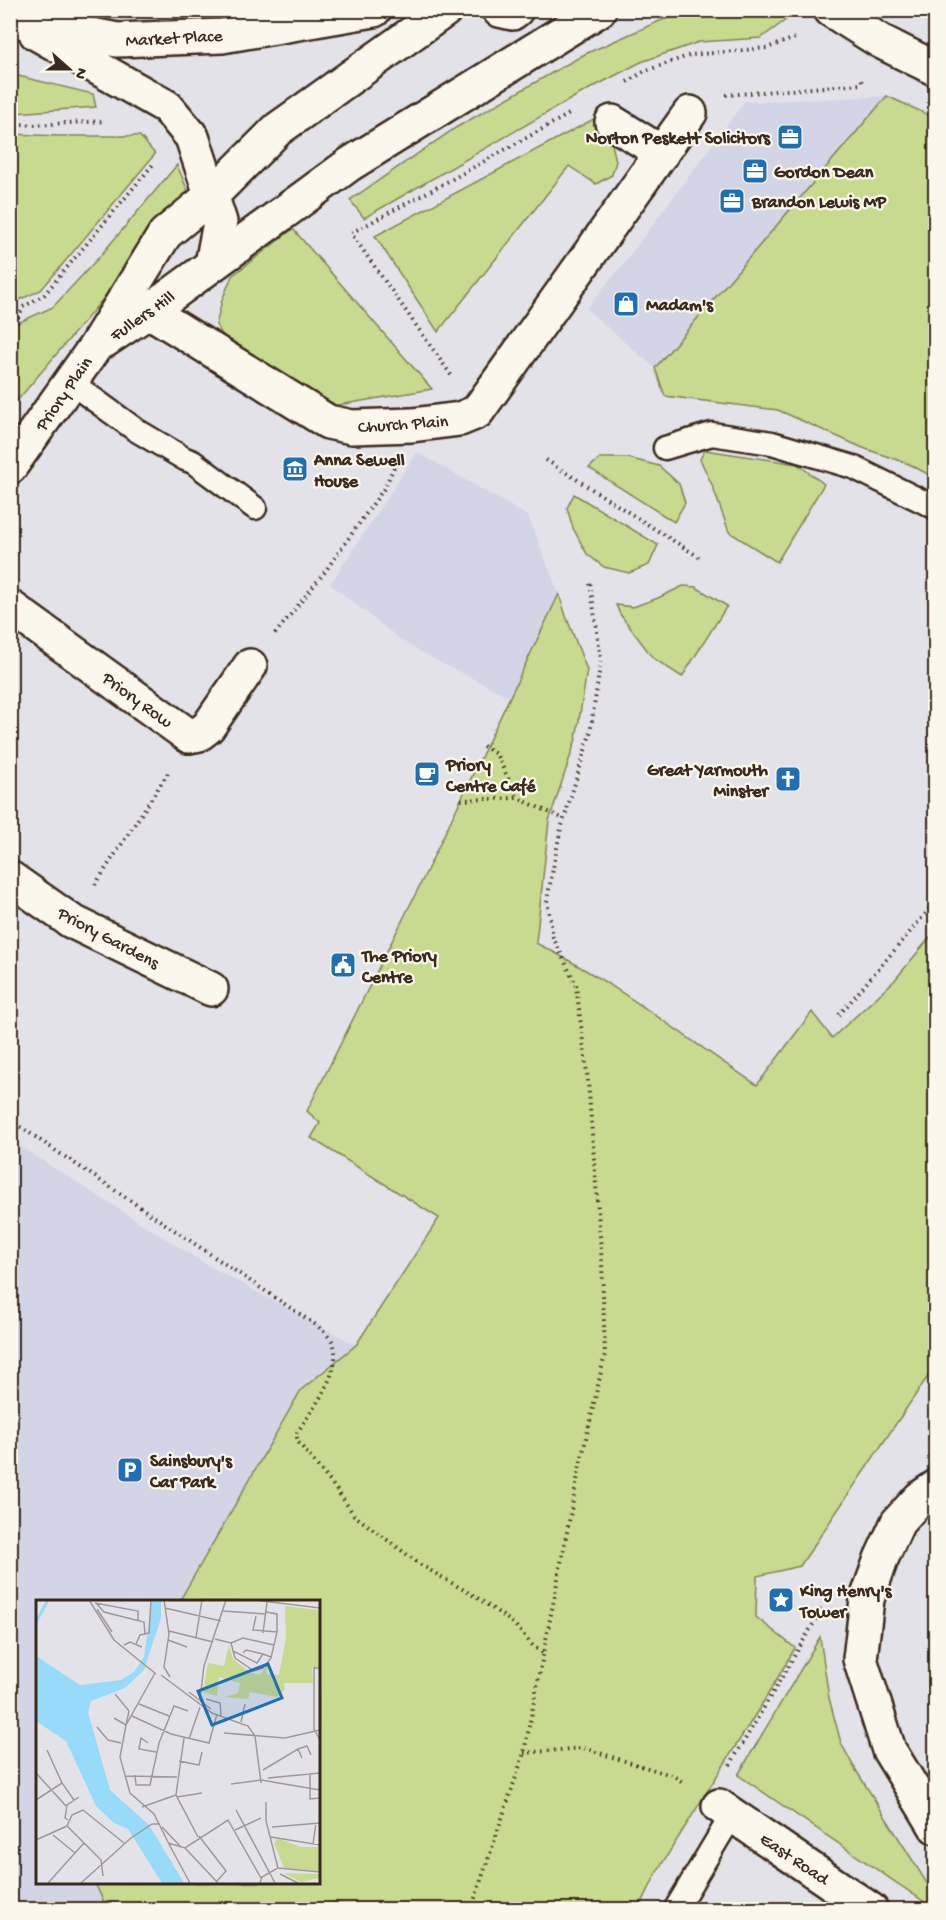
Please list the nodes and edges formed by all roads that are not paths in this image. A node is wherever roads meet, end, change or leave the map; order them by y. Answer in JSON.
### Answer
{"nodes":[{"id":1,"x":374,"y":10,"type":"edge"},
{"id":2,"x":445,"y":10,"type":"edge"},
{"id":3,"x":499,"y":10,"type":"edge"},
{"id":4,"x":516,"y":10,"type":"edge"},
{"id":5,"x":599,"y":10,"type":"edge"},
{"id":6,"x":831,"y":10,"type":"edge"},
{"id":7,"x":10,"y":19,"type":"edge"},
{"id":8,"x":936,"y":69,"type":"edge"},
{"id":9,"x":690,"y":113,"type":"dead end"},
{"id":10,"x":612,"y":122,"type":"dead end"},
{"id":11,"x":662,"y":153,"type":"junction"},
{"id":12,"x":212,"y":195,"type":"junction"},
{"id":13,"x":212,"y":264,"type":"junction"},
{"id":14,"x":149,"y":311,"type":"junction"},
{"id":15,"x":95,"y":347,"type":"junction"},
{"id":16,"x":70,"y":382,"type":"junction"},
{"id":17,"x":665,"y":448,"type":"dead end"},
{"id":18,"x":10,"y":467,"type":"edge"},
{"id":19,"x":255,"y":508,"type":"dead end"},
{"id":20,"x":936,"y":508,"type":"edge"},
{"id":21,"x":12,"y":610,"type":"edge"},
{"id":22,"x":250,"y":666,"type":"road end"},
{"id":23,"x":10,"y":878,"type":"edge"},
{"id":24,"x":211,"y":989,"type":"dead end"},
{"id":25,"x":936,"y":1487,"type":"edge"},
{"id":26,"x":720,"y":1807,"type":"joint"},
{"id":27,"x":936,"y":1827,"type":"edge"},
{"id":28,"x":675,"y":1910,"type":"edge"},
{"id":29,"x":871,"y":1910,"type":"edge"}],
"edges":[{"from":1,"to":7,"type":"street","name":"Market Place"},
{"from":2,"to":12,"type":"street","name":"Fullers Hill"},
{"from":3,"to":4,"type":"street"},
{"from":5,"to":13,"type":"street","name":"Fullers Hill"},
{"from":6,"to":8,"type":"street"},
{"from":7,"to":12,"type":"street","name":"Market Place"},
{"from":9,"to":11,"type":"street"},
{"from":10,"to":11,"type":"street"},
{"from":11,"to":14,"type":"street","name":"Church Plain"},
{"from":12,"to":13,"type":"street","name":"Market Place"},
{"from":12,"to":15,"type":"street","name":"Fullers Hill"},
{"from":13,"to":14,"type":"street","name":"Fullers Hill"},
{"from":14,"to":15,"type":"street","name":"Fullers Hill"},
{"from":15,"to":16,"type":"street","name":"Priory Plain"},
{"from":16,"to":18,"type":"street","name":"Priory Plain"},
{"from":16,"to":19,"type":"lane"},
{"from":17,"to":20,"type":"lane"},
{"from":21,"to":22,"type":"street","name":"Priory Row"},
{"from":23,"to":24,"type":"street","name":"Priory Gardens"},
{"from":25,"to":27,"type":"street"},
{"from":26,"to":28,"type":"lane"},
{"from":26,"to":29,"type":"street","name":"East Road"}]}
